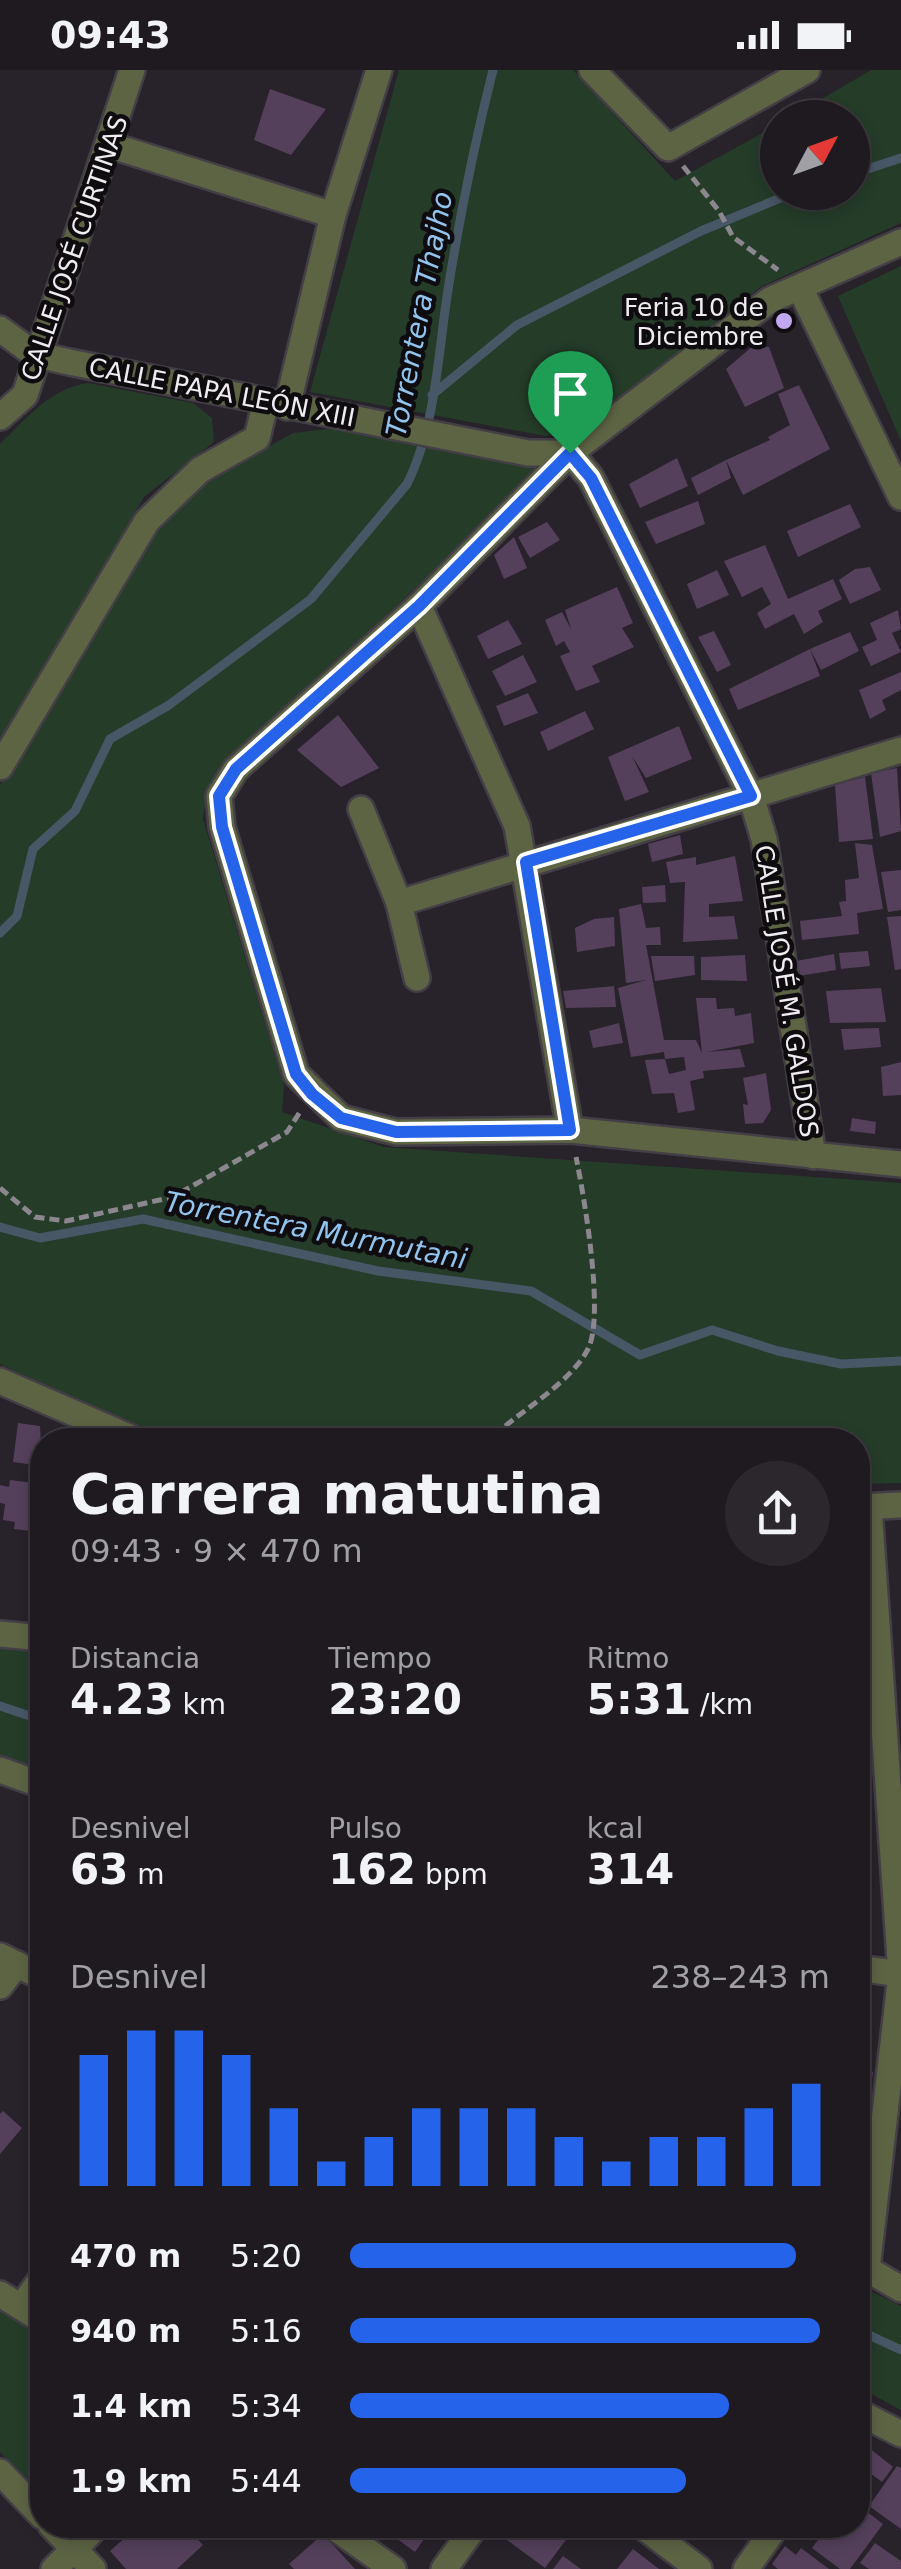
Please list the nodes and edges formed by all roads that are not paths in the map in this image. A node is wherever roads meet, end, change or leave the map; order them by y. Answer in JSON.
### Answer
{"nodes":[{"id":1,"x":379,"y":70,"type":"edge"},
{"id":2,"x":592,"y":70,"type":"edge"},
{"id":3,"x":806,"y":70,"type":"edge"},
{"id":4,"x":123,"y":76,"type":"edge"},
{"id":5,"x":108,"y":145,"type":"junction"},
{"id":6,"x":334,"y":215,"type":"junction"},
{"id":7,"x":901,"y":242,"type":"edge"},
{"id":8,"x":800,"y":288,"type":"junction"},
{"id":9,"x":0,"y":329,"type":"edge"},
{"id":10,"x":34,"y":354,"type":"junction"},
{"id":11,"x":276,"y":404,"type":"junction"},
{"id":12,"x":0,"y":417,"type":"edge"},
{"id":13,"x":570,"y":453,"type":"junction"},
{"id":14,"x":901,"y":497,"type":"edge"},
{"id":15,"x":419,"y":606,"type":"junction"},
{"id":16,"x":901,"y":750,"type":"edge"},
{"id":17,"x":0,"y":767,"type":"edge"},
{"id":18,"x":751,"y":796,"type":"junction"},
{"id":19,"x":361,"y":809,"type":"dead end"},
{"id":20,"x":526,"y":862,"type":"junction"},
{"id":21,"x":399,"y":903,"type":"junction"},
{"id":22,"x":417,"y":978,"type":"dead end"},
{"id":23,"x":570,"y":1130,"type":"junction"},
{"id":24,"x":813,"y":1156,"type":"junction"},
{"id":25,"x":901,"y":1164,"type":"edge"},
{"id":26,"x":0,"y":1381,"type":"edge"},
{"id":27,"x":108,"y":1428,"type":"edge"},
{"id":28,"x":901,"y":1505,"type":"edge"},
{"id":29,"x":870,"y":1507,"type":"edge"},
{"id":30,"x":0,"y":1634,"type":"edge"},
{"id":31,"x":30,"y":1637,"type":"edge"},
{"id":32,"x":870,"y":1721,"type":"edge"},
{"id":33,"x":0,"y":1770,"type":"edge"},
{"id":34,"x":30,"y":1780,"type":"edge"},
{"id":35,"x":8,"y":1960,"type":"edge"},
{"id":36,"x":870,"y":1970,"type":"edge"},
{"id":37,"x":901,"y":1974,"type":"edge"},
{"id":38,"x":0,"y":1986,"type":"edge"},
{"id":39,"x":870,"y":2159,"type":"edge"},
{"id":40,"x":870,"y":2271,"type":"edge"},
{"id":41,"x":901,"y":2288,"type":"edge"},
{"id":42,"x":870,"y":2419,"type":"edge"},
{"id":43,"x":901,"y":2434,"type":"edge"},
{"id":44,"x":0,"y":2472,"type":"edge"},
{"id":45,"x":30,"y":2503,"type":"edge"},
{"id":46,"x":63,"y":2538,"type":"edge"},
{"id":47,"x":86,"y":2538,"type":"edge"},
{"id":48,"x":349,"y":2538,"type":"edge"},
{"id":49,"x":467,"y":2538,"type":"edge"},
{"id":50,"x":658,"y":2538,"type":"edge"},
{"id":51,"x":768,"y":2538,"type":"edge"},
{"id":52,"x":74,"y":2550,"type":"junction"},
{"id":53,"x":54,"y":2569,"type":"edge"},
{"id":54,"x":93,"y":2569,"type":"edge"},
{"id":55,"x":392,"y":2569,"type":"edge"},
{"id":56,"x":444,"y":2569,"type":"edge"},
{"id":57,"x":700,"y":2569,"type":"edge"},
{"id":58,"x":746,"y":2569,"type":"edge"}],
"edges":[{"from":1,"to":6,"type":"street"},
{"from":2,"to":3,"type":"street"},
{"from":4,"to":5,"type":"street","name":"CALLE JOSÉ CURTINAS"},
{"from":5,"to":6,"type":"street"},
{"from":5,"to":10,"type":"street","name":"CALLE JOSÉ CURTINAS"},
{"from":6,"to":11,"type":"street"},
{"from":7,"to":8,"type":"street"},
{"from":8,"to":13,"type":"street"},
{"from":8,"to":14,"type":"street"},
{"from":9,"to":10,"type":"street","name":"CALLE PAPA LEÓN XIII"},
{"from":10,"to":11,"type":"street","name":"CALLE PAPA LEÓN XIII"},
{"from":10,"to":12,"type":"street","name":"CALLE JOSÉ CURTINAS"},
{"from":11,"to":13,"type":"street","name":"CALLE PAPA LEÓN XIII"},
{"from":11,"to":17,"type":"street"},
{"from":13,"to":15,"type":"street"},
{"from":13,"to":18,"type":"street","name":"CALLE JOSÉ M. GALDOS"},
{"from":15,"to":20,"type":"street"},
{"from":15,"to":23,"type":"street"},
{"from":16,"to":18,"type":"street"},
{"from":18,"to":20,"type":"street"},
{"from":18,"to":24,"type":"street","name":"CALLE JOSÉ M. GALDOS"},
{"from":19,"to":21,"type":"street"},
{"from":20,"to":21,"type":"street"},
{"from":20,"to":23,"type":"street"},
{"from":21,"to":22,"type":"street"},
{"from":23,"to":24,"type":"street"},
{"from":24,"to":25,"type":"street"},
{"from":26,"to":27,"type":"street"},
{"from":28,"to":29,"type":"street"},
{"from":30,"to":31,"type":"street"},
{"from":32,"to":37,"type":"street"},
{"from":33,"to":34,"type":"street"},
{"from":35,"to":38,"type":"street"},
{"from":36,"to":37,"type":"street"},
{"from":37,"to":39,"type":"street"},
{"from":40,"to":41,"type":"street"},
{"from":42,"to":43,"type":"street"},
{"from":44,"to":45,"type":"street"},
{"from":46,"to":52,"type":"street"},
{"from":47,"to":52,"type":"street"},
{"from":48,"to":55,"type":"street"},
{"from":49,"to":56,"type":"street"},
{"from":50,"to":57,"type":"street"},
{"from":51,"to":58,"type":"street"},
{"from":52,"to":53,"type":"street"},
{"from":52,"to":54,"type":"street"}]}
